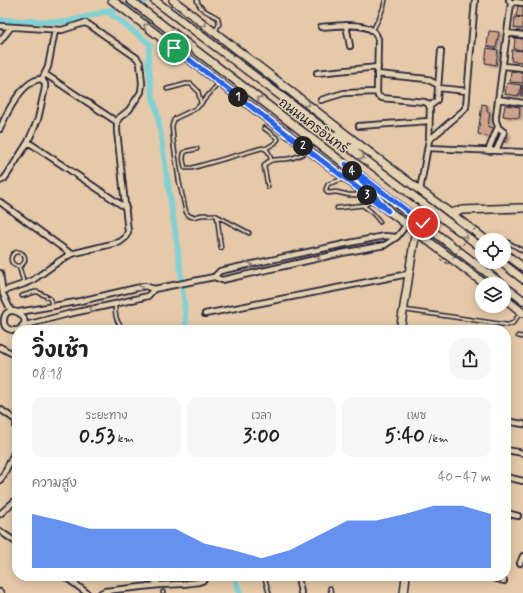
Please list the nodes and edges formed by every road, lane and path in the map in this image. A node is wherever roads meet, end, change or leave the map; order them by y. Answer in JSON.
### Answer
{"nodes":[{"id":1,"x":112,"y":0,"type":"edge"},
{"id":2,"x":130,"y":0,"type":"edge"},
{"id":3,"x":173,"y":0,"type":"edge"},
{"id":4,"x":197,"y":0,"type":"edge"},
{"id":5,"x":385,"y":0,"type":"edge"},
{"id":6,"x":475,"y":0,"type":"edge"},
{"id":7,"x":510,"y":1,"type":"edge"},
{"id":8,"x":157,"y":2,"type":"edge"},
{"id":9,"x":523,"y":3,"type":"edge"},
{"id":10,"x":346,"y":25,"type":"junction"},
{"id":11,"x":0,"y":26,"type":"edge"},
{"id":12,"x":12,"y":26,"type":"junction"},
{"id":13,"x":321,"y":27,"type":"dead end"},
{"id":14,"x":55,"y":30,"type":"junction"},
{"id":15,"x":372,"y":30,"type":"junction"},
{"id":16,"x":215,"y":33,"type":"junction"},
{"id":17,"x":507,"y":33,"type":"junction"},
{"id":18,"x":523,"y":35,"type":"edge"},
{"id":19,"x":0,"y":41,"type":"edge"},
{"id":20,"x":350,"y":46,"type":"dead end"},
{"id":21,"x":441,"y":51,"type":"dead end"},
{"id":22,"x":503,"y":66,"type":"junction"},
{"id":23,"x":378,"y":67,"type":"junction"},
{"id":24,"x":523,"y":68,"type":"edge"},
{"id":25,"x":317,"y":73,"type":"dead end"},
{"id":26,"x":45,"y":74,"type":"junction"},
{"id":27,"x":377,"y":74,"type":"junction"},
{"id":28,"x":42,"y":79,"type":"junction"},
{"id":29,"x":220,"y":83,"type":"junction"},
{"id":30,"x":438,"y":86,"type":"junction"},
{"id":31,"x":167,"y":89,"type":"dead end"},
{"id":32,"x":467,"y":91,"type":"junction"},
{"id":33,"x":377,"y":92,"type":"junction"},
{"id":34,"x":498,"y":99,"type":"junction"},
{"id":35,"x":321,"y":100,"type":"dead end"},
{"id":36,"x":523,"y":102,"type":"edge"},
{"id":37,"x":200,"y":104,"type":"junction"},
{"id":38,"x":430,"y":106,"type":"junction"},
{"id":39,"x":1,"y":121,"type":"edge"},
{"id":40,"x":117,"y":122,"type":"junction"},
{"id":41,"x":429,"y":122,"type":"junction"},
{"id":42,"x":319,"y":125,"type":"junction"},
{"id":43,"x":359,"y":126,"type":"dead end"},
{"id":44,"x":264,"y":128,"type":"dead end"},
{"id":45,"x":0,"y":129,"type":"edge"},
{"id":46,"x":499,"y":129,"type":"junction"},
{"id":47,"x":429,"y":140,"type":"junction"},
{"id":48,"x":28,"y":142,"type":"junction"},
{"id":49,"x":428,"y":148,"type":"junction"},
{"id":50,"x":197,"y":149,"type":"dead end"},
{"id":51,"x":265,"y":149,"type":"junction"},
{"id":52,"x":365,"y":149,"type":"junction"},
{"id":53,"x":309,"y":150,"type":"junction"},
{"id":54,"x":488,"y":151,"type":"junction"},
{"id":55,"x":496,"y":151,"type":"junction"},
{"id":56,"x":523,"y":152,"type":"edge"},
{"id":57,"x":271,"y":160,"type":"junction"},
{"id":58,"x":346,"y":164,"type":"junction"},
{"id":59,"x":345,"y":178,"type":"junction"},
{"id":60,"x":0,"y":181,"type":"edge"},
{"id":61,"x":268,"y":187,"type":"dead end"},
{"id":62,"x":361,"y":190,"type":"junction"},
{"id":63,"x":420,"y":190,"type":"junction"},
{"id":64,"x":373,"y":200,"type":"junction"},
{"id":65,"x":0,"y":202,"type":"edge"},
{"id":66,"x":362,"y":205,"type":"junction"},
{"id":67,"x":126,"y":208,"type":"junction"},
{"id":68,"x":337,"y":208,"type":"dead end"},
{"id":69,"x":523,"y":208,"type":"edge"},
{"id":70,"x":388,"y":211,"type":"junction"},
{"id":71,"x":450,"y":213,"type":"junction"},
{"id":72,"x":216,"y":216,"type":"junction"},
{"id":73,"x":380,"y":222,"type":"dead end"},
{"id":74,"x":407,"y":224,"type":"junction"},
{"id":75,"x":476,"y":226,"type":"dead end"},
{"id":76,"x":416,"y":232,"type":"junction"},
{"id":77,"x":249,"y":233,"type":"dead end"},
{"id":78,"x":477,"y":233,"type":"edge"},
{"id":79,"x":397,"y":237,"type":"junction"},
{"id":80,"x":368,"y":239,"type":"junction"},
{"id":81,"x":475,"y":243,"type":"edge"},
{"id":82,"x":511,"y":244,"type":"edge"},
{"id":83,"x":340,"y":245,"type":"junction"},
{"id":84,"x":221,"y":248,"type":"dead end"},
{"id":85,"x":370,"y":248,"type":"junction"},
{"id":86,"x":523,"y":251,"type":"edge"},
{"id":87,"x":342,"y":253,"type":"junction"},
{"id":88,"x":71,"y":254,"type":"junction"},
{"id":89,"x":440,"y":258,"type":"dead end"},
{"id":90,"x":511,"y":258,"type":"edge"},
{"id":91,"x":264,"y":262,"type":"junction"},
{"id":92,"x":19,"y":266,"type":"junction"},
{"id":93,"x":523,"y":267,"type":"edge"},
{"id":94,"x":510,"y":269,"type":"edge"},
{"id":95,"x":265,"y":270,"type":"junction"},
{"id":96,"x":0,"y":273,"type":"edge"},
{"id":97,"x":408,"y":274,"type":"junction"},
{"id":98,"x":214,"y":277,"type":"junction"},
{"id":99,"x":476,"y":277,"type":"edge"},
{"id":100,"x":493,"y":277,"type":"edge"},
{"id":101,"x":523,"y":279,"type":"edge"},
{"id":102,"x":24,"y":284,"type":"junction"},
{"id":103,"x":154,"y":289,"type":"junction"},
{"id":104,"x":511,"y":291,"type":"edge"},
{"id":105,"x":2,"y":293,"type":"edge"},
{"id":106,"x":112,"y":294,"type":"junction"},
{"id":107,"x":22,"y":296,"type":"dead end"},
{"id":108,"x":523,"y":300,"type":"edge"},
{"id":109,"x":65,"y":303,"type":"junction"},
{"id":110,"x":511,"y":303,"type":"edge"},
{"id":111,"x":115,"y":304,"type":"junction"},
{"id":112,"x":51,"y":306,"type":"junction"},
{"id":113,"x":404,"y":310,"type":"junction"},
{"id":114,"x":12,"y":311,"type":"junction"},
{"id":115,"x":19,"y":312,"type":"junction"},
{"id":116,"x":522,"y":312,"type":"edge"},
{"id":117,"x":68,"y":314,"type":"junction"},
{"id":118,"x":206,"y":314,"type":"dead end"},
{"id":119,"x":2,"y":319,"type":"edge"},
{"id":120,"x":22,"y":325,"type":"edge"},
{"id":121,"x":26,"y":325,"type":"edge"},
{"id":122,"x":120,"y":325,"type":"edge"},
{"id":123,"x":401,"y":325,"type":"edge"},
{"id":124,"x":6,"y":327,"type":"junction"},
{"id":125,"x":0,"y":328,"type":"edge"},
{"id":126,"x":12,"y":329,"type":"edge"},
{"id":127,"x":518,"y":336,"type":"dead end"},
{"id":128,"x":523,"y":337,"type":"edge"},
{"id":129,"x":0,"y":347,"type":"edge"},
{"id":130,"x":12,"y":354,"type":"edge"},
{"id":131,"x":0,"y":409,"type":"edge"},
{"id":132,"x":12,"y":417,"type":"edge"},
{"id":133,"x":511,"y":422,"type":"edge"},
{"id":134,"x":523,"y":424,"type":"edge"},
{"id":135,"x":511,"y":451,"type":"edge"},
{"id":136,"x":523,"y":452,"type":"edge"},
{"id":137,"x":12,"y":456,"type":"edge"},
{"id":138,"x":1,"y":476,"type":"edge"},
{"id":139,"x":511,"y":478,"type":"edge"},
{"id":140,"x":523,"y":480,"type":"edge"},
{"id":141,"x":12,"y":503,"type":"edge"},
{"id":142,"x":0,"y":514,"type":"edge"},
{"id":143,"x":511,"y":514,"type":"edge"},
{"id":144,"x":518,"y":516,"type":"dead end"},
{"id":145,"x":0,"y":530,"type":"edge"},
{"id":146,"x":12,"y":539,"type":"edge"},
{"id":147,"x":523,"y":556,"type":"edge"},
{"id":148,"x":520,"y":563,"type":"dead end"},
{"id":149,"x":71,"y":581,"type":"edge"},
{"id":150,"x":155,"y":581,"type":"edge"},
{"id":151,"x":202,"y":581,"type":"edge"},
{"id":152,"x":265,"y":581,"type":"edge"},
{"id":153,"x":405,"y":581,"type":"edge"},
{"id":154,"x":299,"y":582,"type":"dead end"},
{"id":155,"x":159,"y":585,"type":"junction"},
{"id":156,"x":330,"y":588,"type":"dead end"},
{"id":157,"x":87,"y":593,"type":"edge"},
{"id":158,"x":100,"y":593,"type":"edge"},
{"id":159,"x":269,"y":593,"type":"edge"},
{"id":160,"x":301,"y":593,"type":"edge"},
{"id":161,"x":331,"y":593,"type":"edge"},
{"id":162,"x":404,"y":593,"type":"edge"}],
"edges":[{"from":29,"to":1,"type":"main road","name":"ถนนนครอินทร์","one_way":true},
{"from":58,"to":2,"type":"main road","name":"ถนนนครอินทร์","one_way":true},
{"from":3,"to":16,"type":"main road","name":"ถนนนครอินทร์","one_way":true},
{"from":4,"to":16,"type":"lane"},
{"from":5,"to":15,"type":"lane"},
{"from":6,"to":32,"type":"street"},
{"from":7,"to":9,"type":"street"},
{"from":7,"to":17,"type":"street"},
{"from":8,"to":42,"type":"main road","name":"ถนนนครอินทร์"},
{"from":10,"to":13,"type":"street"},
{"from":10,"to":15,"type":"street"},
{"from":10,"to":20,"type":"street"},
{"from":11,"to":12,"type":"street"},
{"from":12,"to":14,"type":"street"},
{"from":12,"to":19,"type":"street"},
{"from":14,"to":26,"type":"street"},
{"from":14,"to":40,"type":"street"},
{"from":15,"to":23,"type":"street"},
{"from":16,"to":52,"type":"main road","name":"ถนนนครอินทร์","one_way":true},
{"from":17,"to":18,"type":"street"},
{"from":17,"to":22,"type":"street"},
{"from":21,"to":30,"type":"street"},
{"from":22,"to":24,"type":"street"},
{"from":22,"to":34,"type":"street"},
{"from":23,"to":25,"type":"street"},
{"from":23,"to":27,"type":"street"},
{"from":26,"to":28,"type":"street"},
{"from":26,"to":40,"type":"street"},
{"from":27,"to":30,"type":"street"},
{"from":27,"to":33,"type":"street"},
{"from":28,"to":39,"type":"street"},
{"from":28,"to":48,"type":"street"},
{"from":29,"to":37,"type":"lane"},
{"from":29,"to":53,"type":"main road","name":"ถนนนครอินทร์"},
{"from":30,"to":32,"type":"street"},
{"from":30,"to":38,"type":"street"},
{"from":31,"to":37,"type":"lane"},
{"from":32,"to":47,"type":"street"},
{"from":33,"to":35,"type":"street"},
{"from":33,"to":38,"type":"street"},
{"from":34,"to":36,"type":"street"},
{"from":34,"to":46,"type":"street"},
{"from":37,"to":72,"type":"lane"},
{"from":38,"to":41,"type":"street"},
{"from":39,"to":45,"type":"street"},
{"from":40,"to":67,"type":"street"},
{"from":41,"to":43,"type":"street"},
{"from":41,"to":47,"type":"street"},
{"from":42,"to":52,"type":"main road"},
{"from":42,"to":81,"type":"main road","name":"ถนนนครอินทร์","one_way":true},
{"from":44,"to":51,"type":"lane"},
{"from":46,"to":54,"type":"street"},
{"from":46,"to":55,"type":"street"},
{"from":47,"to":49,"type":"street"},
{"from":48,"to":60,"type":"street"},
{"from":48,"to":67,"type":"street"},
{"from":49,"to":54,"type":"street"},
{"from":49,"to":63,"type":"street"},
{"from":50,"to":51,"type":"lane"},
{"from":51,"to":57,"type":"lane"},
{"from":52,"to":63,"type":"main road","name":"ถนนนครอินทร์"},
{"from":53,"to":57,"type":"lane"},
{"from":53,"to":59,"type":"main road","name":"ถนนนครอินทร์"},
{"from":54,"to":55,"type":"street"},
{"from":55,"to":56,"type":"street"},
{"from":57,"to":61,"type":"lane"},
{"from":58,"to":70,"type":"main road"},
{"from":58,"to":100,"type":"main road","name":"ถนนนครอินทร์"},
{"from":59,"to":62,"type":"main road","name":"ถนนนครอินทร์"},
{"from":59,"to":62,"type":"lane"},
{"from":62,"to":64,"type":"main road","name":"ถนนนครอินทร์"},
{"from":63,"to":71,"type":"main road","name":"ถนนนครอินทร์"},
{"from":64,"to":66,"type":"lane"},
{"from":64,"to":70,"type":"main road","name":"ถนนนครอินทร์"},
{"from":65,"to":88,"type":"street"},
{"from":66,"to":68,"type":"lane"},
{"from":66,"to":73,"type":"lane"},
{"from":67,"to":88,"type":"street"},
{"from":69,"to":71,"type":"main road"},
{"from":70,"to":74,"type":"main road","name":"ถนนนครอินทร์"},
{"from":71,"to":78,"type":"main road","name":"ถนนนครอินทร์"},
{"from":72,"to":77,"type":"lane"},
{"from":72,"to":84,"type":"lane"},
{"from":74,"to":76,"type":"main road","name":"ถนนนครอินทร์"},
{"from":74,"to":79,"type":"street"},
{"from":75,"to":89,"type":"path","bridge":true},
{"from":76,"to":97,"type":"main road"},
{"from":76,"to":99,"type":"main road","name":"ถนนนครอินทร์"},
{"from":79,"to":80,"type":"street"},
{"from":79,"to":85,"type":"street"},
{"from":80,"to":83,"type":"street"},
{"from":80,"to":85,"type":"street"},
{"from":82,"to":86,"type":"lane"},
{"from":83,"to":87,"type":"street"},
{"from":83,"to":91,"type":"street"},
{"from":85,"to":87,"type":"street"},
{"from":87,"to":95,"type":"street","one_way":true},
{"from":88,"to":102,"type":"street"},
{"from":90,"to":93,"type":"main road"},
{"from":91,"to":95,"type":"street"},
{"from":98,"to":91,"type":"street","one_way":true},
{"from":92,"to":92,"type":"lane"},
{"from":92,"to":102,"type":"lane"},
{"from":94,"to":101,"type":"main road"},
{"from":95,"to":98,"type":"street"},
{"from":96,"to":105,"type":"street"},
{"from":97,"to":113,"type":"main road"},
{"from":97,"to":118,"type":"street"},
{"from":98,"to":103,"type":"street"},
{"from":102,"to":105,"type":"street"},
{"from":106,"to":103,"type":"street","one_way":true},
{"from":103,"to":111,"type":"street"},
{"from":104,"to":108,"type":"main road","name":"ถนนนครอินทร์"},
{"from":105,"to":114,"type":"street"},
{"from":106,"to":109,"type":"street"},
{"from":106,"to":111,"type":"street"},
{"from":107,"to":112,"type":"lane"},
{"from":109,"to":112,"type":"street"},
{"from":109,"to":117,"type":"street"},
{"from":110,"to":116,"type":"main road"},
{"from":111,"to":117,"type":"street","one_way":true},
{"from":111,"to":122,"type":"lane"},
{"from":112,"to":115,"type":"street"},
{"from":113,"to":116,"type":"lane"},
{"from":113,"to":123,"type":"main road"},
{"from":114,"to":115,"type":"street"},
{"from":114,"to":119,"type":"street"},
{"from":115,"to":120,"type":"street"},
{"from":117,"to":121,"type":"street"},
{"from":119,"to":124,"type":"street"},
{"from":124,"to":125,"type":"street"},
{"from":124,"to":126,"type":"street"},
{"from":127,"to":128,"type":"lane"},
{"from":129,"to":130,"type":"street"},
{"from":131,"to":132,"type":"street"},
{"from":133,"to":134,"type":"street"},
{"from":135,"to":136,"type":"street"},
{"from":137,"to":138,"type":"street"},
{"from":139,"to":140,"type":"street"},
{"from":141,"to":142,"type":"street"},
{"from":143,"to":144,"type":"street"},
{"from":145,"to":146,"type":"street"},
{"from":147,"to":148,"type":"street"},
{"from":149,"to":157,"type":"street"},
{"from":150,"to":155,"type":"street"},
{"from":151,"to":155,"type":"street"},
{"from":152,"to":159,"type":"lane"},
{"from":153,"to":162,"type":"main road"},
{"from":154,"to":160,"type":"street"},
{"from":155,"to":158,"type":"street"},
{"from":156,"to":161,"type":"lane"}]}
